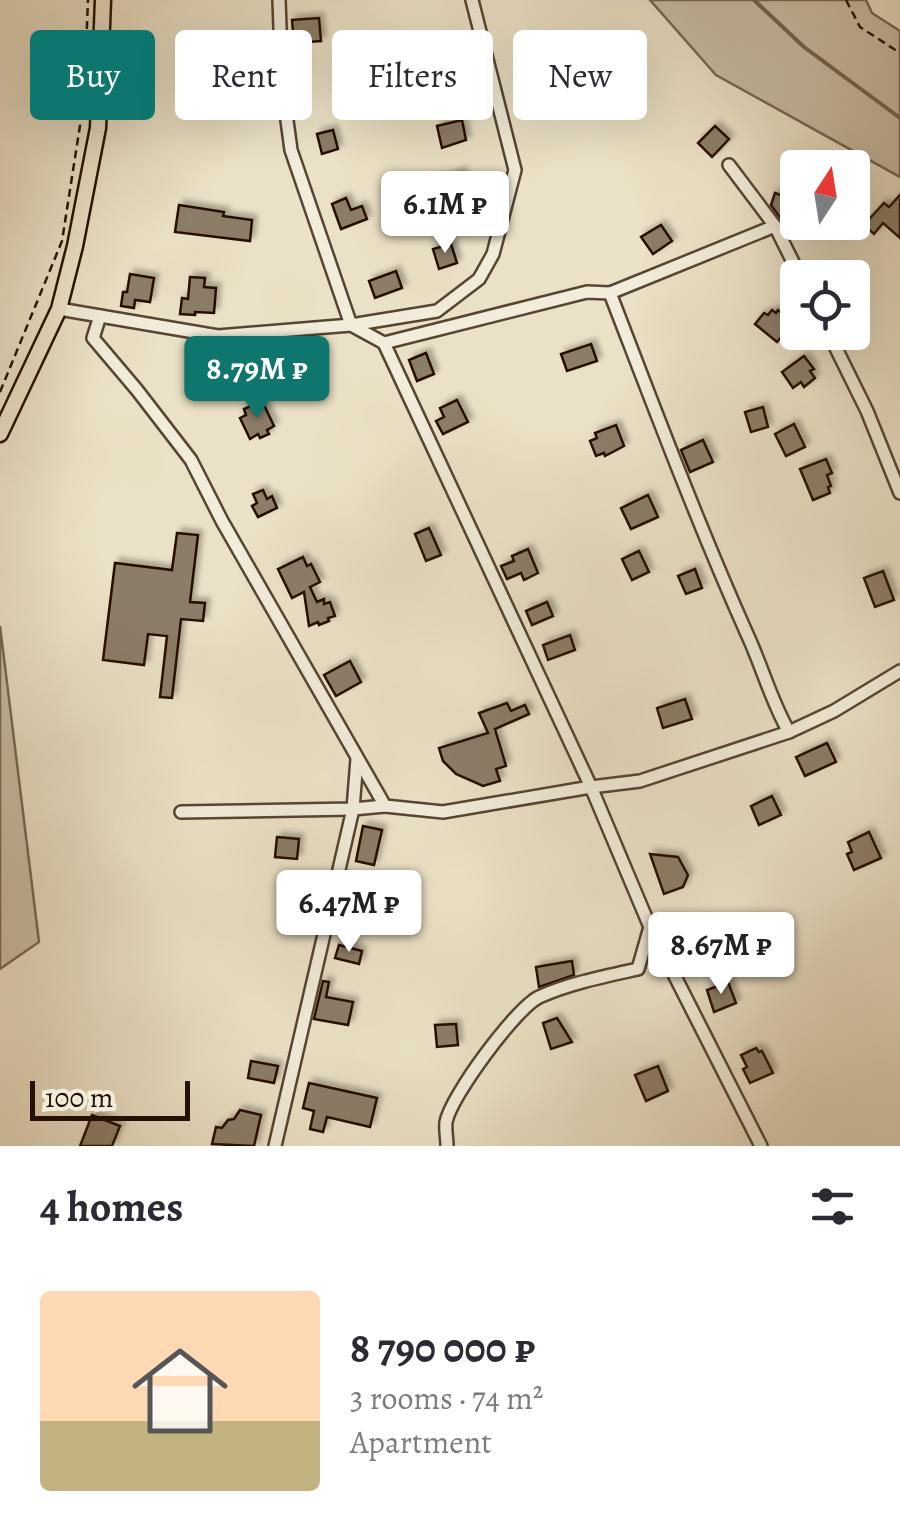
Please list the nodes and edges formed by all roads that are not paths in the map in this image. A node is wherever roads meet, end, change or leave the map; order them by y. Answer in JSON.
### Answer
{"nodes":[{"id":1,"x":103,"y":0,"type":"edge"},
{"id":2,"x":279,"y":0,"type":"edge"},
{"id":3,"x":472,"y":0,"type":"edge"},
{"id":4,"x":729,"y":165,"type":"dead end"},
{"id":5,"x":775,"y":226,"type":"junction"},
{"id":6,"x":792,"y":260,"type":"edge"},
{"id":7,"x":610,"y":293,"type":"junction"},
{"id":8,"x":59,"y":309,"type":"junction"},
{"id":9,"x":100,"y":316,"type":"junction"},
{"id":10,"x":351,"y":325,"type":"junction"},
{"id":11,"x":384,"y":342,"type":"junction"},
{"id":12,"x":837,"y":350,"type":"edge"},
{"id":13,"x":0,"y":434,"type":"edge"},
{"id":14,"x":900,"y":493,"type":"edge"},
{"id":15,"x":900,"y":671,"type":"edge"},
{"id":16,"x":789,"y":732,"type":"junction"},
{"id":17,"x":357,"y":759,"type":"junction"},
{"id":18,"x":591,"y":787,"type":"junction"},
{"id":19,"x":385,"y":806,"type":"junction"},
{"id":20,"x":353,"y":809,"type":"junction"},
{"id":21,"x":182,"y":812,"type":"dead end"},
{"id":22,"x":650,"y":927,"type":"junction"},
{"id":23,"x":274,"y":1146,"type":"edge"},
{"id":24,"x":447,"y":1146,"type":"edge"},
{"id":25,"x":761,"y":1146,"type":"edge"}],
"edges":[{"from":1,"to":8,"type":"main road"},
{"from":2,"to":10,"type":"street"},
{"from":3,"to":10,"type":"street"},
{"from":4,"to":5,"type":"street"},
{"from":5,"to":6,"type":"street"},
{"from":5,"to":7,"type":"street"},
{"from":7,"to":11,"type":"street"},
{"from":7,"to":16,"type":"street"},
{"from":8,"to":9,"type":"street"},
{"from":8,"to":13,"type":"main road"},
{"from":9,"to":10,"type":"street"},
{"from":9,"to":17,"type":"street"},
{"from":10,"to":11,"type":"street"},
{"from":11,"to":18,"type":"street"},
{"from":12,"to":14,"type":"street"},
{"from":15,"to":16,"type":"street"},
{"from":16,"to":18,"type":"street"},
{"from":17,"to":19,"type":"street"},
{"from":17,"to":20,"type":"street"},
{"from":18,"to":19,"type":"street"},
{"from":18,"to":22,"type":"street"},
{"from":19,"to":20,"type":"street"},
{"from":20,"to":21,"type":"street"},
{"from":20,"to":23,"type":"street"},
{"from":22,"to":24,"type":"street"},
{"from":22,"to":25,"type":"street"}]}
